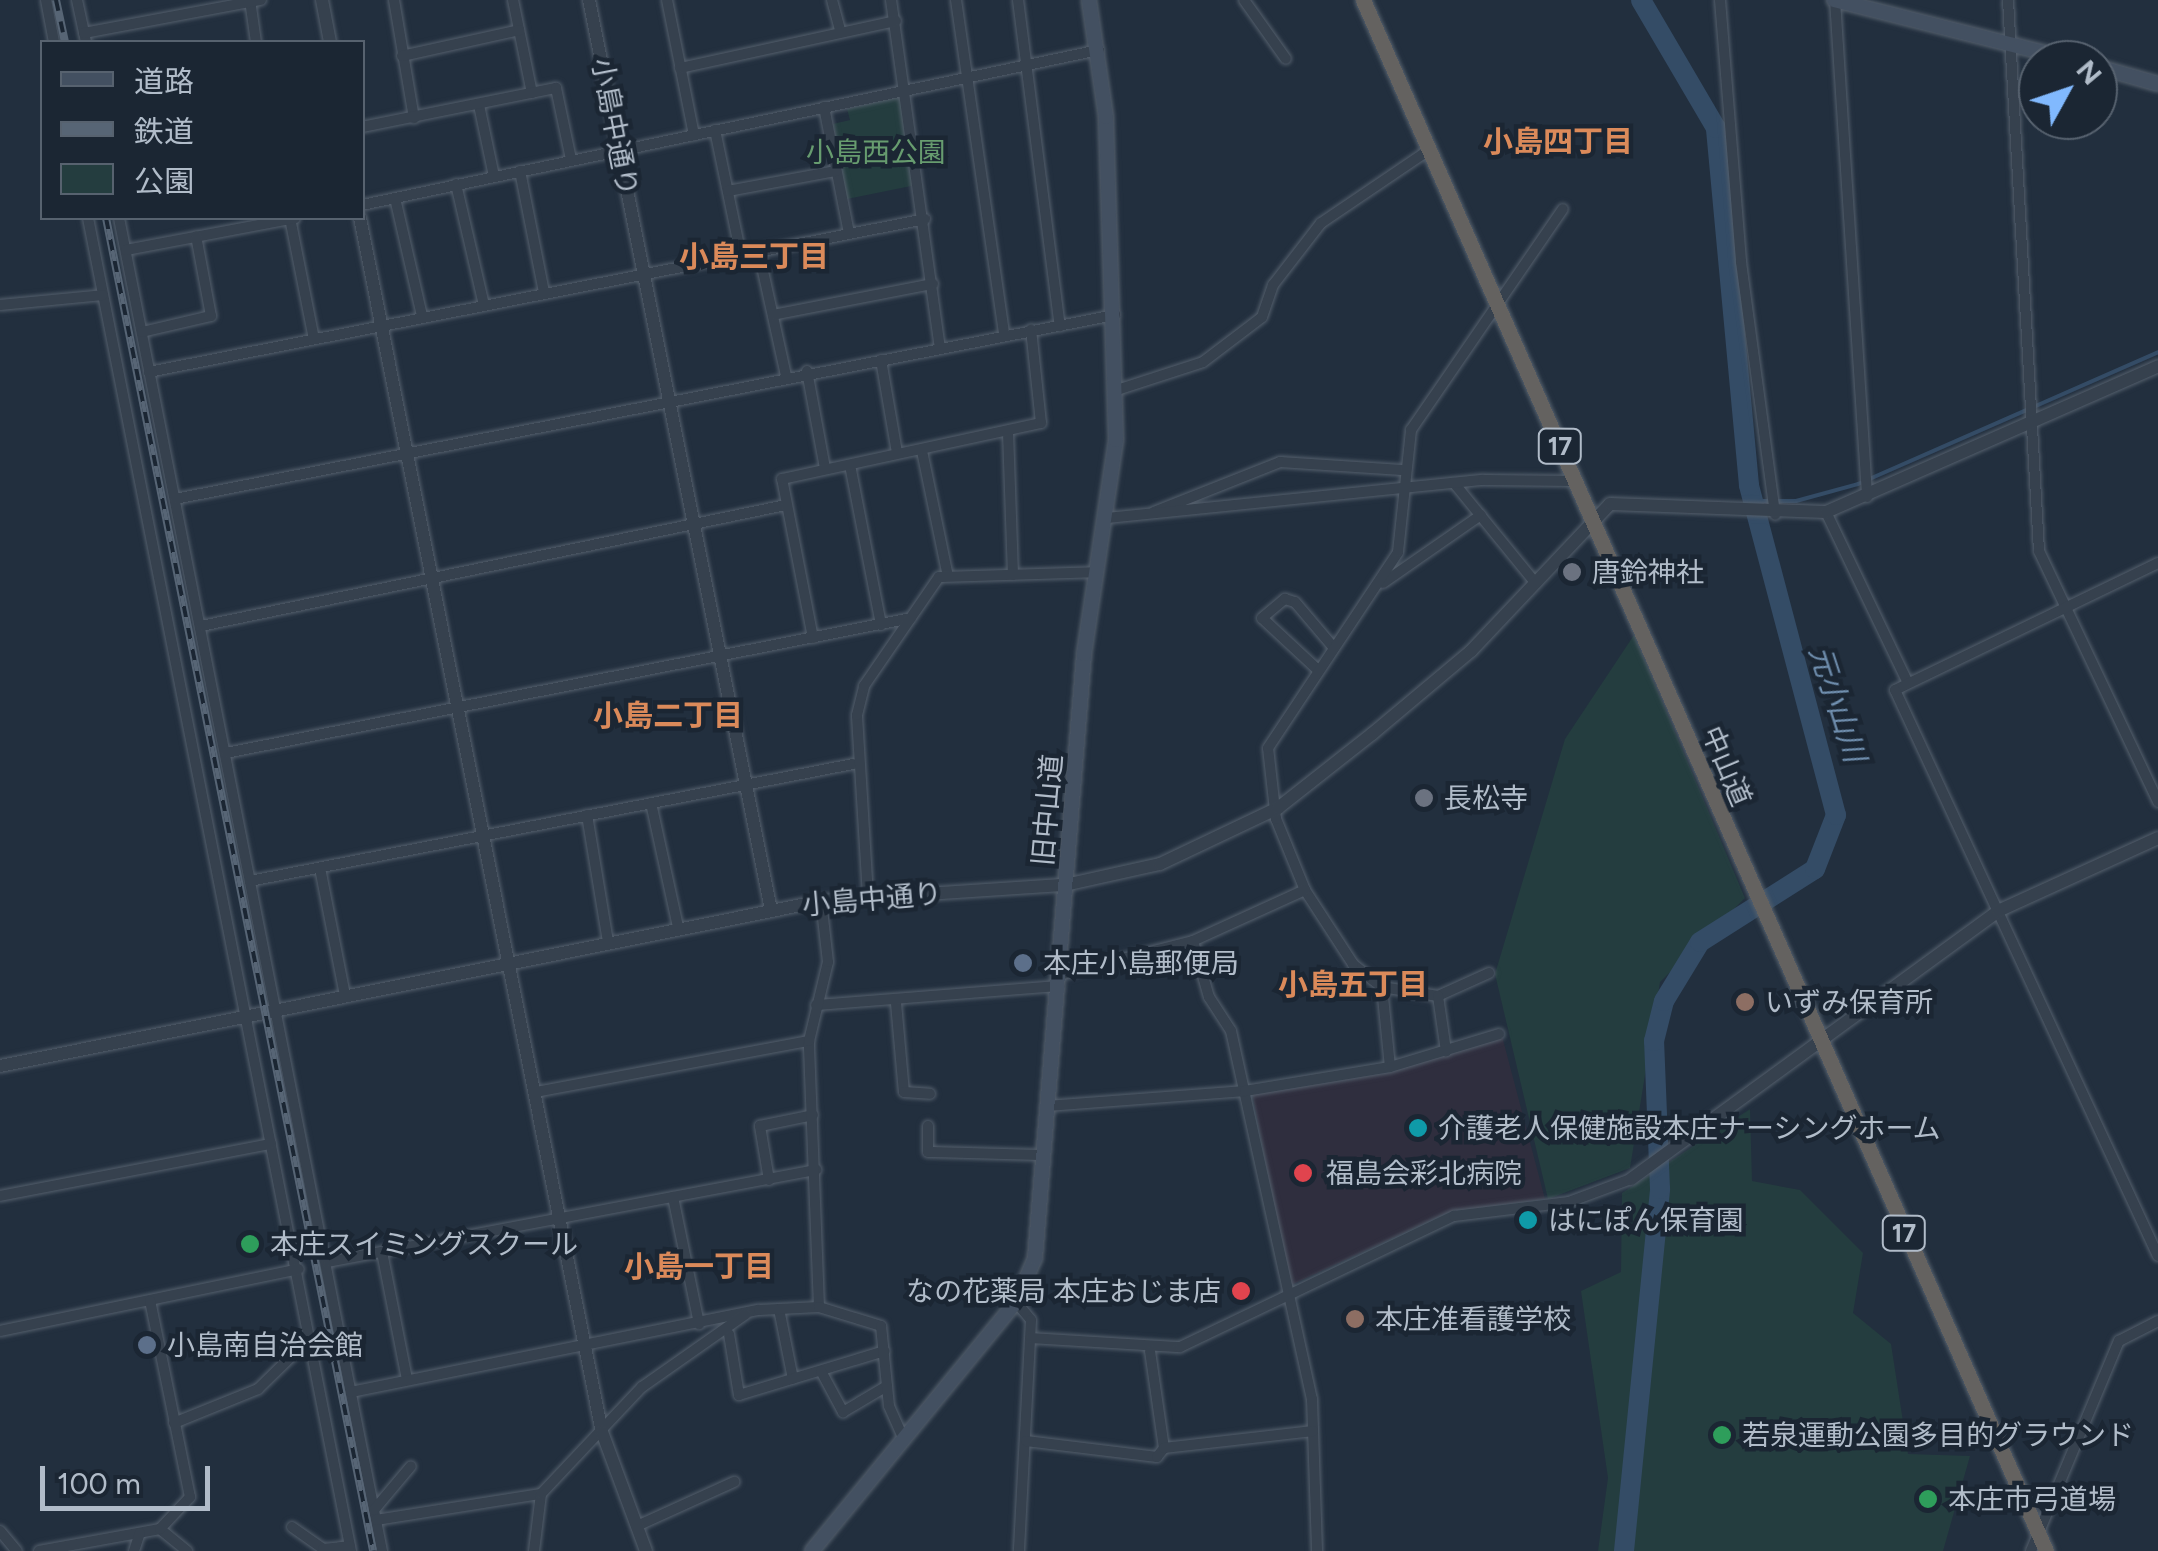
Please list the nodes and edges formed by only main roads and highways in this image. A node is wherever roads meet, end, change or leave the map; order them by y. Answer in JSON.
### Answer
{"nodes":[{"id":1,"x":1090,"y":0,"type":"edge"},
{"id":2,"x":1364,"y":0,"type":"edge"},
{"id":3,"x":1835,"y":0,"type":"edge"},
{"id":4,"x":2018,"y":45,"type":"edge"},
{"id":5,"x":2118,"y":73,"type":"edge"},
{"id":6,"x":2158,"y":84,"type":"edge"},
{"id":7,"x":812,"y":1551,"type":"edge"},
{"id":8,"x":2046,"y":1551,"type":"edge"}],
"edges":[{"from":1,"to":7,"type":"main road","name":"旧中山道"},
{"from":2,"to":8,"type":"highway","name":"中山道","number":"17"},
{"from":3,"to":4,"type":"main road"},
{"from":5,"to":6,"type":"main road"}]}
